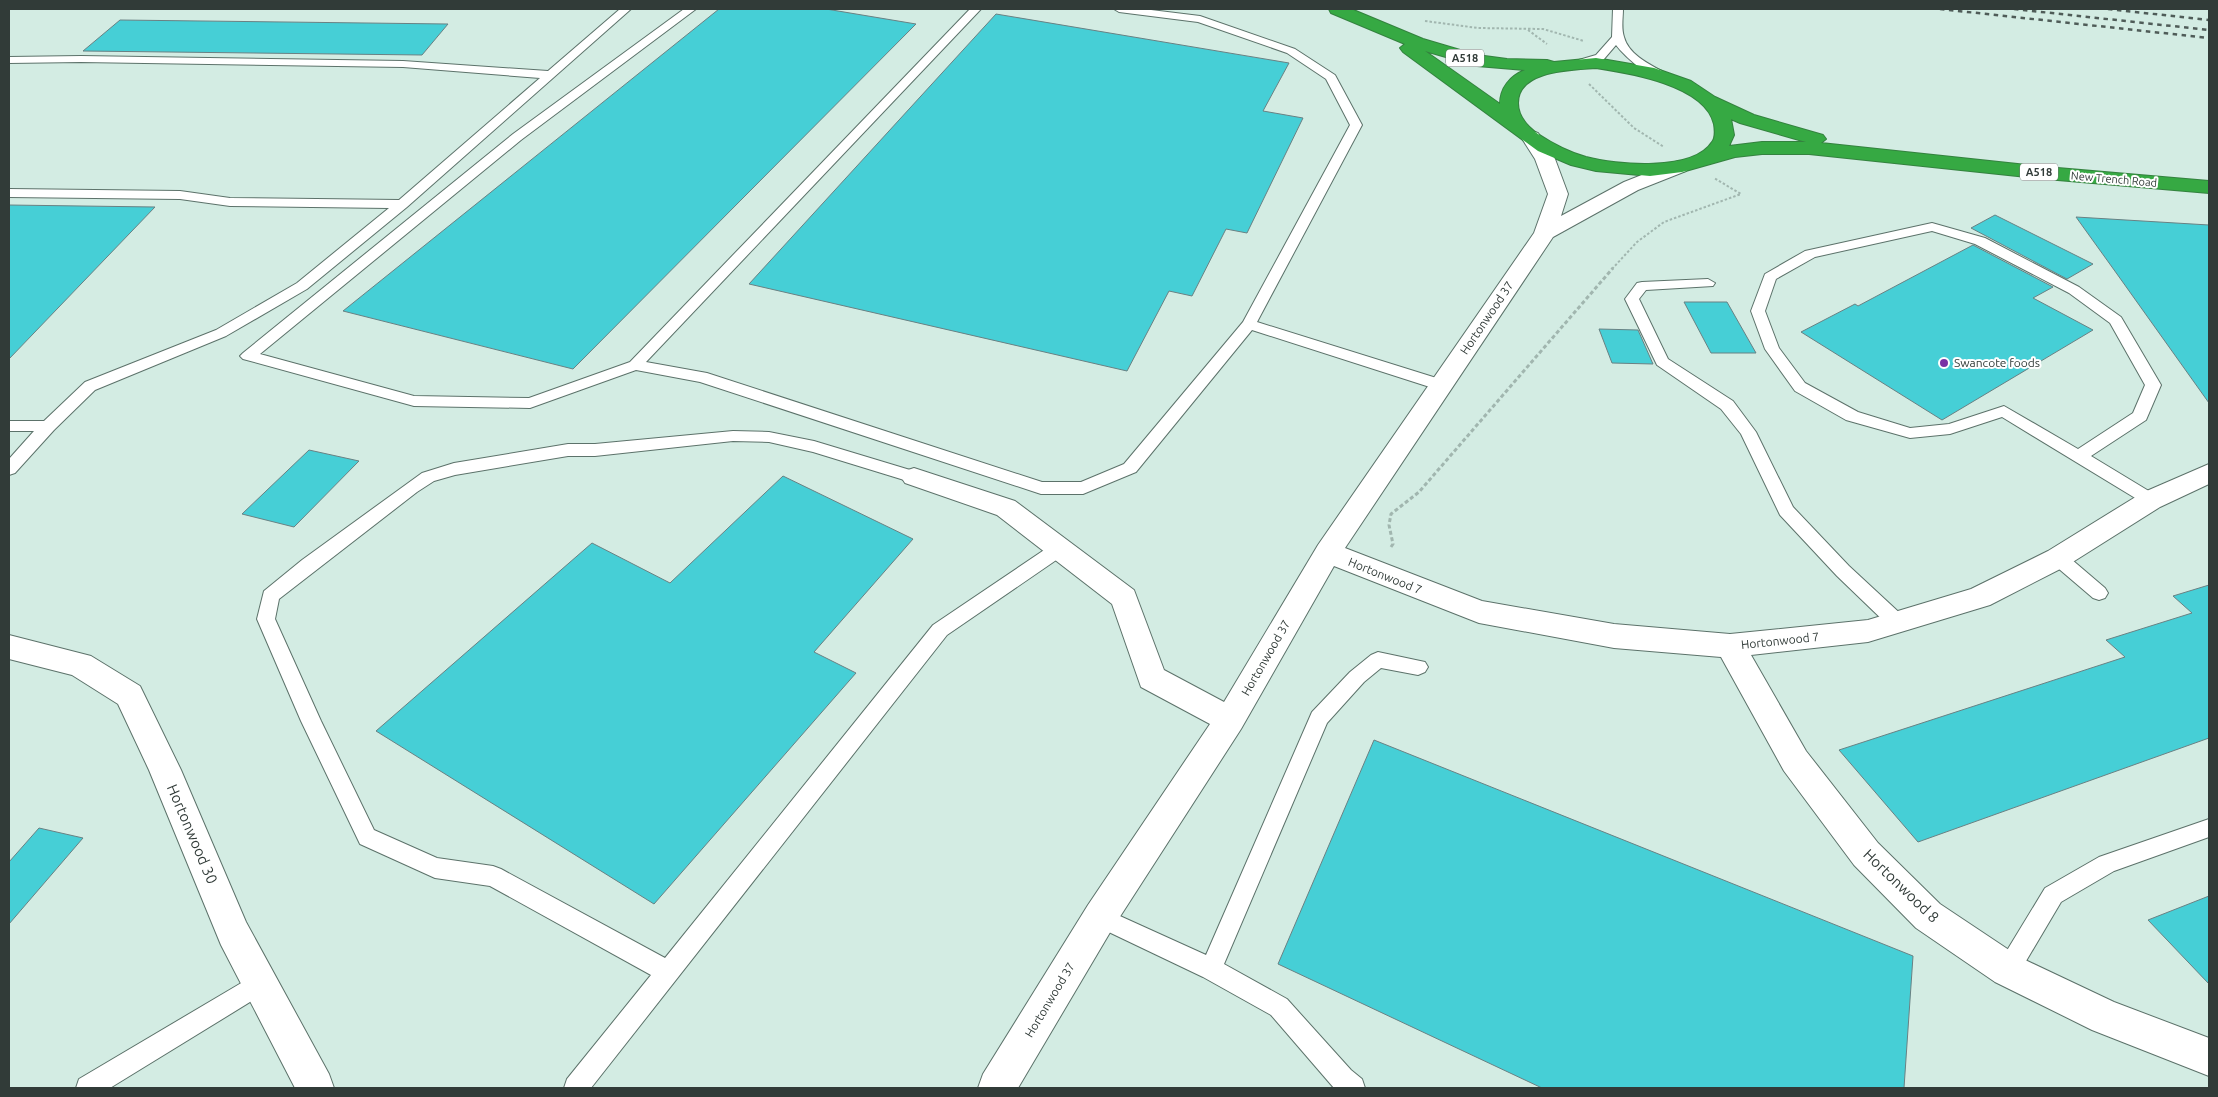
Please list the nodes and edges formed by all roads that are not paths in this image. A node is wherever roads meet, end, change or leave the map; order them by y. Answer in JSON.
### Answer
{"nodes":[{"id":1,"x":626,"y":9,"type":"edge"},
{"id":2,"x":691,"y":9,"type":"edge"},
{"id":3,"x":976,"y":9,"type":"edge"},
{"id":4,"x":1119,"y":9,"type":"edge"},
{"id":5,"x":1337,"y":9,"type":"edge"},
{"id":6,"x":1618,"y":9,"type":"edge"},
{"id":7,"x":1377,"y":26,"type":"junction"},
{"id":8,"x":1618,"y":36,"type":"junction"},
{"id":9,"x":9,"y":60,"type":"edge"},
{"id":10,"x":1567,"y":65,"type":"junction"},
{"id":11,"x":551,"y":75,"type":"junction"},
{"id":12,"x":1665,"y":77,"type":"junction"},
{"id":13,"x":1707,"y":100,"type":"junction"},
{"id":14,"x":1525,"y":132,"type":"junction"},
{"id":15,"x":1870,"y":153,"type":"junction"},
{"id":16,"x":1686,"y":165,"type":"junction"},
{"id":17,"x":2209,"y":187,"type":"edge"},
{"id":18,"x":9,"y":193,"type":"edge"},
{"id":19,"x":402,"y":204,"type":"junction"},
{"id":20,"x":1545,"y":233,"type":"junction"},
{"id":21,"x":1708,"y":283,"type":"dead end"},
{"id":22,"x":1249,"y":324,"type":"junction"},
{"id":23,"x":635,"y":365,"type":"junction"},
{"id":24,"x":1441,"y":386,"type":"junction"},
{"id":25,"x":9,"y":426,"type":"edge"},
{"id":26,"x":48,"y":426,"type":"junction"},
{"id":27,"x":2079,"y":456,"type":"junction"},
{"id":28,"x":9,"y":470,"type":"edge"},
{"id":29,"x":2209,"y":473,"type":"edge"},
{"id":30,"x":914,"y":477,"type":"joint"},
{"id":31,"x":2151,"y":500,"type":"junction"},
{"id":32,"x":1059,"y":549,"type":"junction"},
{"id":33,"x":1328,"y":552,"type":"junction"},
{"id":34,"x":2058,"y":558,"type":"junction"},
{"id":35,"x":2098,"y":592,"type":"dead end"},
{"id":36,"x":1897,"y":622,"type":"junction"},
{"id":37,"x":9,"y":646,"type":"edge"},
{"id":38,"x":1730,"y":646,"type":"junction"},
{"id":39,"x":1418,"y":667,"type":"dead end"},
{"id":40,"x":1230,"y":720,"type":"junction"},
{"id":41,"x":2209,"y":828,"type":"edge"},
{"id":42,"x":1100,"y":917,"type":"junction"},
{"id":43,"x":1211,"y":969,"type":"junction"},
{"id":44,"x":2008,"y":970,"type":"junction"},
{"id":45,"x":668,"y":972,"type":"junction"},
{"id":46,"x":260,"y":983,"type":"junction"},
{"id":47,"x":2209,"y":1057,"type":"edge"},
{"id":48,"x":88,"y":1088,"type":"edge"},
{"id":49,"x":315,"y":1088,"type":"edge"},
{"id":50,"x":576,"y":1088,"type":"edge"},
{"id":51,"x":997,"y":1088,"type":"edge"},
{"id":52,"x":1353,"y":1088,"type":"edge"}],
"edges":[{"from":1,"to":11,"type":"lane"},
{"from":2,"to":23,"type":"lane"},
{"from":3,"to":23,"type":"lane"},
{"from":4,"to":22,"type":"lane"},
{"from":5,"to":7,"type":"highway","number":"A518"},
{"from":6,"to":8,"type":"lane"},
{"from":7,"to":10,"type":"highway","number":"A518"},
{"from":7,"to":14,"type":"highway","number":"A518"},
{"from":8,"to":10,"type":"lane"},
{"from":8,"to":12,"type":"lane"},
{"from":9,"to":11,"type":"lane"},
{"from":10,"to":12,"type":"highway"},
{"from":10,"to":14,"type":"highway"},
{"from":11,"to":19,"type":"lane"},
{"from":12,"to":13,"type":"highway"},
{"from":13,"to":15,"type":"highway","name":"New Trench Road","number":"A518"},
{"from":13,"to":16,"type":"highway"},
{"from":14,"to":16,"type":"highway"},
{"from":14,"to":20,"type":"street","name":"Hortonwood 37"},
{"from":15,"to":16,"type":"highway","name":"New Trench Road","number":"A518"},
{"from":15,"to":17,"type":"highway","name":"New Trench Road","number":"A518"},
{"from":16,"to":20,"type":"street","name":"Hortonwood 37"},
{"from":18,"to":19,"type":"lane"},
{"from":19,"to":26,"type":"lane"},
{"from":20,"to":24,"type":"street","name":"Hortonwood 37"},
{"from":21,"to":36,"type":"lane"},
{"from":22,"to":23,"type":"lane"},
{"from":22,"to":24,"type":"lane"},
{"from":24,"to":33,"type":"street","name":"Hortonwood 37"},
{"from":25,"to":26,"type":"lane"},
{"from":26,"to":28,"type":"lane"},
{"from":27,"to":27,"type":"lane"},
{"from":27,"to":31,"type":"lane"},
{"from":29,"to":31,"type":"street","name":"Hortonwood 7"},
{"from":30,"to":32,"type":"street"},
{"from":30,"to":45,"type":"lane"},
{"from":31,"to":34,"type":"street","name":"Hortonwood 7"},
{"from":32,"to":40,"type":"street"},
{"from":32,"to":45,"type":"lane"},
{"from":33,"to":38,"type":"street","name":"Hortonwood 7"},
{"from":33,"to":40,"type":"street","name":"Hortonwood 37"},
{"from":34,"to":35,"type":"lane"},
{"from":34,"to":36,"type":"street","name":"Hortonwood 7"},
{"from":36,"to":38,"type":"street","name":"Hortonwood 7"},
{"from":37,"to":46,"type":"street","name":"Hortonwood 30"},
{"from":38,"to":44,"type":"street","name":"Hortonwood 8"},
{"from":39,"to":43,"type":"lane"},
{"from":40,"to":42,"type":"street","name":"Hortonwood 37"},
{"from":41,"to":44,"type":"lane"},
{"from":42,"to":43,"type":"lane"},
{"from":42,"to":51,"type":"street","name":"Hortonwood 37"},
{"from":43,"to":52,"type":"lane"},
{"from":44,"to":47,"type":"street","name":"Hortonwood 8"},
{"from":45,"to":50,"type":"lane"},
{"from":46,"to":48,"type":"lane"},
{"from":46,"to":49,"type":"street","name":"Hortonwood 30"}]}
